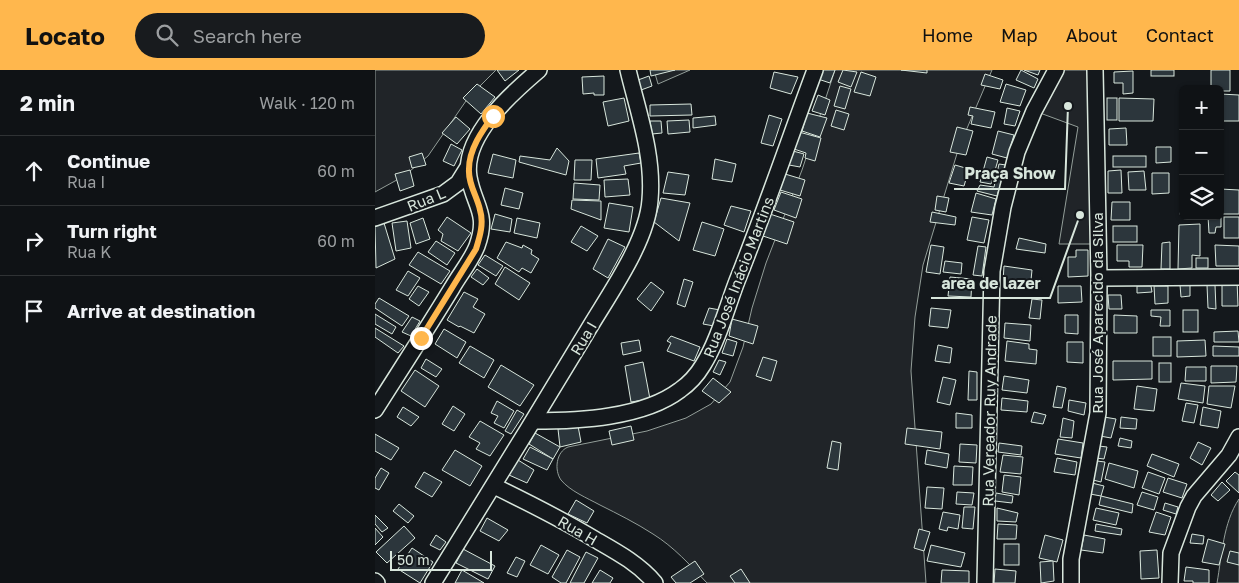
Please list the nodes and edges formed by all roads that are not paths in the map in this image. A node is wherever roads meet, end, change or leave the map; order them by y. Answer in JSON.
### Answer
{"nodes":[{"id":1,"x":539,"y":70,"type":"edge"},
{"id":2,"x":628,"y":70,"type":"edge"},
{"id":3,"x":815,"y":70,"type":"edge"},
{"id":4,"x":1056,"y":70,"type":"edge"},
{"id":5,"x":1095,"y":70,"type":"edge"},
{"id":6,"x":468,"y":167,"type":"junction"},
{"id":7,"x":437,"y":198,"type":"junction"},
{"id":8,"x":479,"y":205,"type":"junction"},
{"id":9,"x":375,"y":218,"type":"edge"},
{"id":10,"x":1239,"y":277,"type":"edge"},
{"id":11,"x":1099,"y":278,"type":"junction"},
{"id":12,"x":375,"y":410,"type":"edge"},
{"id":13,"x":534,"y":421,"type":"junction"},
{"id":14,"x":1239,"y":437,"type":"edge"},
{"id":15,"x":1234,"y":450,"type":"edge"},
{"id":16,"x":494,"y":486,"type":"junction"},
{"id":17,"x":433,"y":583,"type":"edge"},
{"id":18,"x":655,"y":583,"type":"edge"},
{"id":19,"x":985,"y":583,"type":"edge"},
{"id":20,"x":1071,"y":583,"type":"edge"},
{"id":21,"x":1170,"y":583,"type":"edge"}],
"edges":[{"from":1,"to":6,"type":"street"},
{"from":2,"to":13,"type":"street","name":"Rua I"},
{"from":3,"to":13,"type":"street","name":"Rua José Inácio Martins"},
{"from":4,"to":19,"type":"street","name":"Rua Vereador Ruy Andrade"},
{"from":5,"to":11,"type":"street","name":"Rua José Aparecido da Silva"},
{"from":6,"to":7,"type":"street","name":"Rua L"},
{"from":6,"to":8,"type":"street"},
{"from":7,"to":8,"type":"street"},
{"from":7,"to":9,"type":"street","name":"Rua L"},
{"from":8,"to":12,"type":"street"},
{"from":10,"to":11,"type":"street"},
{"from":11,"to":20,"type":"street","name":"Rua José Aparecido da Silva"},
{"from":13,"to":16,"type":"street","name":"Rua I"},
{"from":14,"to":15,"type":"street"},
{"from":15,"to":21,"type":"street"},
{"from":16,"to":17,"type":"street","name":"Rua I"},
{"from":16,"to":18,"type":"street","name":"Rua H"}]}
